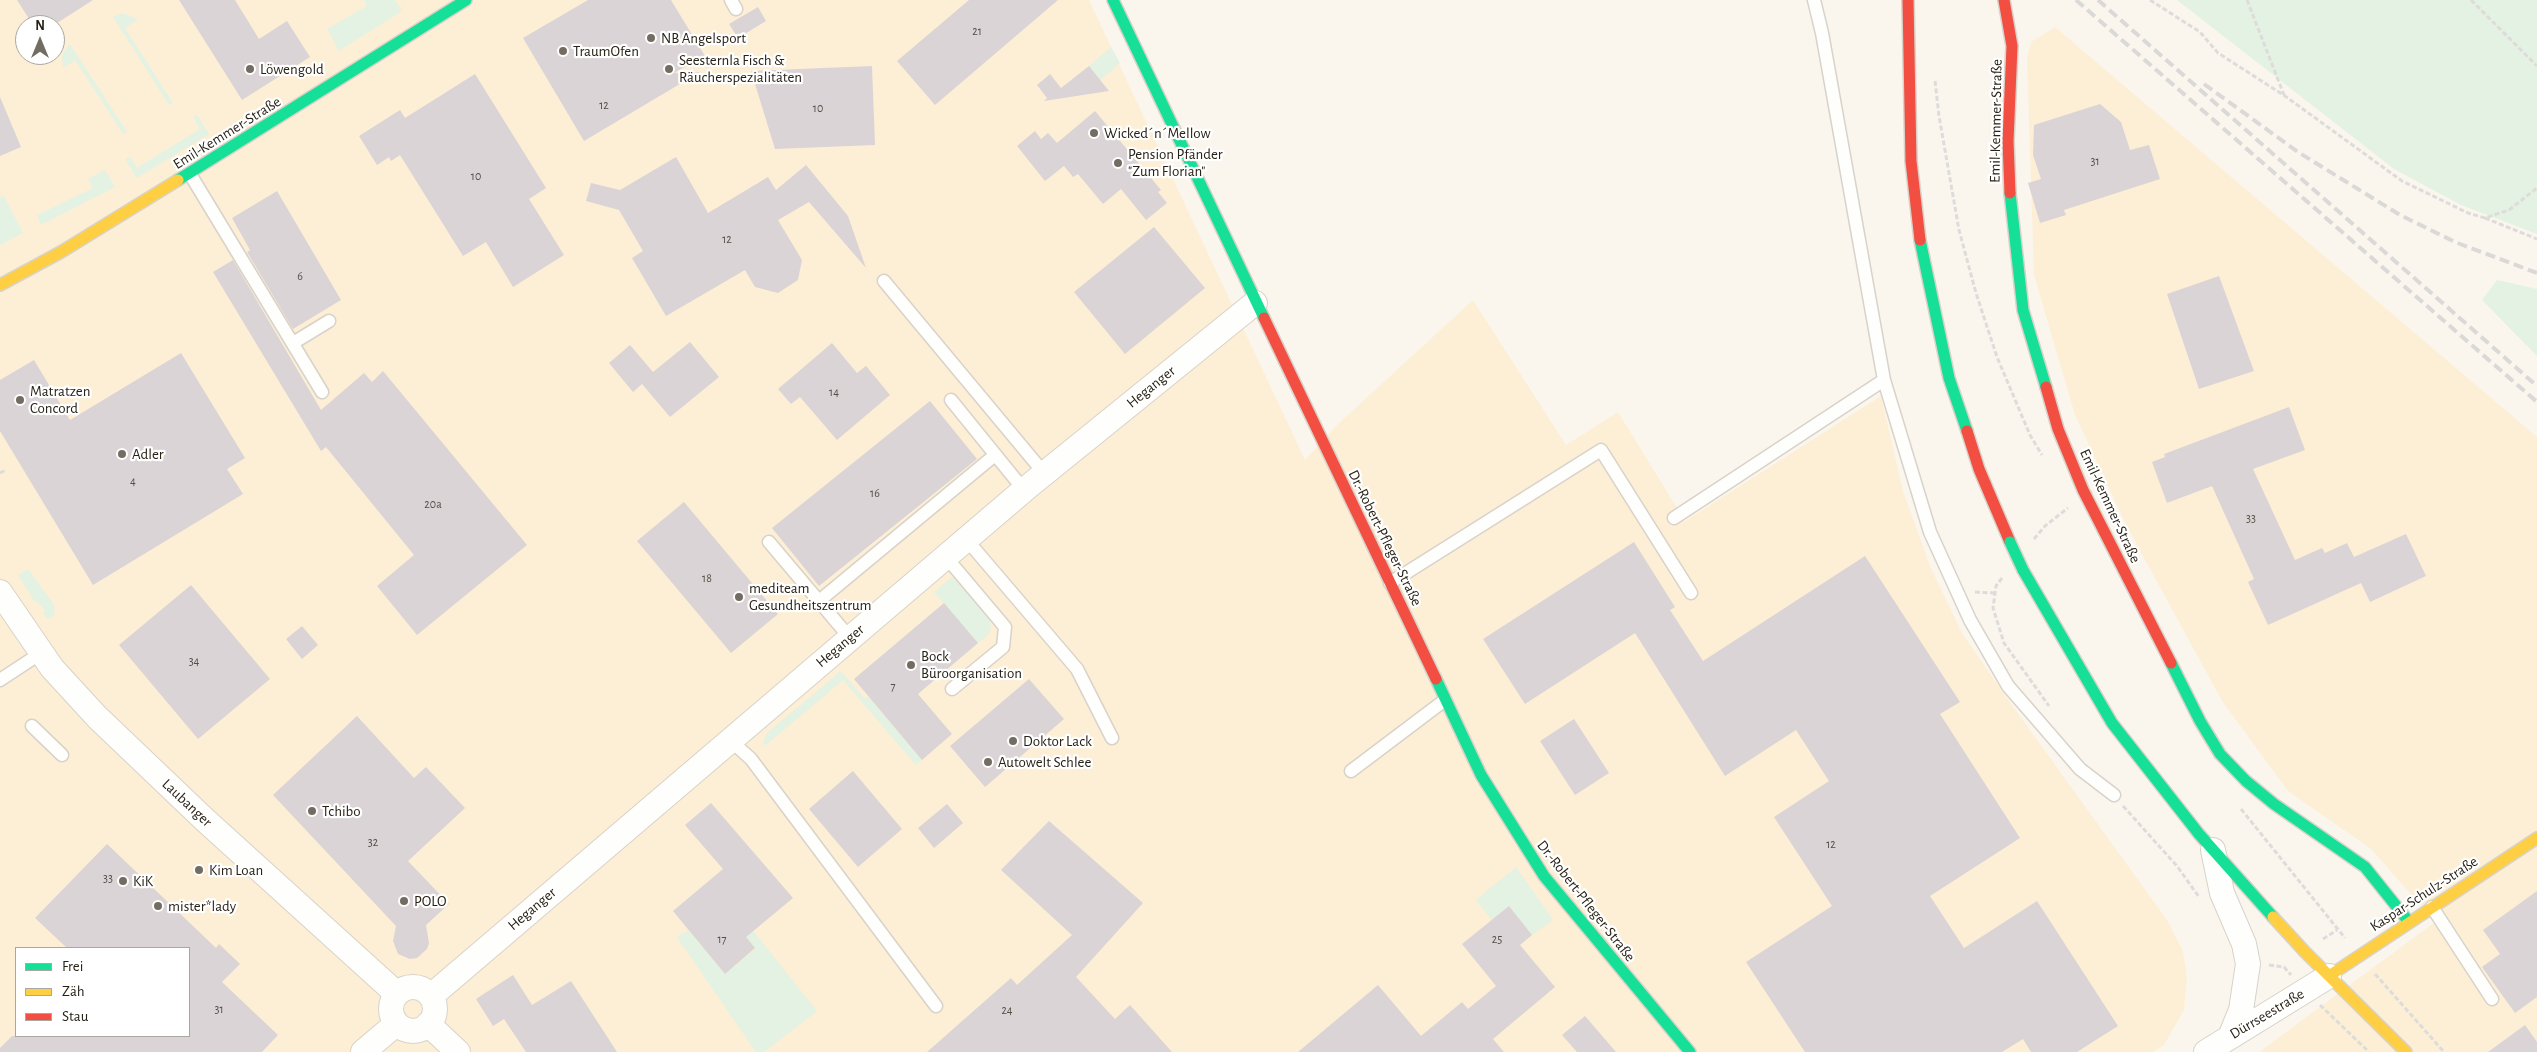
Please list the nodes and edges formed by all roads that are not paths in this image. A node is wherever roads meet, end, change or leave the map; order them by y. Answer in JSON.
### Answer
{"nodes":[{"id":1,"x":466,"y":0,"type":"edge"},
{"id":2,"x":1113,"y":0,"type":"edge"},
{"id":3,"x":1814,"y":0,"type":"edge"},
{"id":4,"x":1908,"y":0,"type":"edge"},
{"id":5,"x":2004,"y":0,"type":"edge"},
{"id":6,"x":190,"y":174,"type":"junction"},
{"id":7,"x":884,"y":281,"type":"dead end"},
{"id":8,"x":0,"y":285,"type":"edge"},
{"id":9,"x":1255,"y":302,"type":"junction"},
{"id":10,"x":329,"y":321,"type":"dead end"},
{"id":11,"x":292,"y":343,"type":"junction"},
{"id":12,"x":1884,"y":380,"type":"junction"},
{"id":13,"x":322,"y":392,"type":"dead end"},
{"id":14,"x":952,"y":400,"type":"dead end"},
{"id":15,"x":995,"y":455,"type":"junction"},
{"id":16,"x":1044,"y":473,"type":"junction"},
{"id":17,"x":1024,"y":490,"type":"junction"},
{"id":18,"x":1674,"y":518,"type":"dead end"},
{"id":19,"x":966,"y":540,"type":"junction"},
{"id":20,"x":769,"y":542,"type":"dead end"},
{"id":21,"x":946,"y":558,"type":"junction"},
{"id":22,"x":1390,"y":583,"type":"junction"},
{"id":23,"x":0,"y":592,"type":"edge"},
{"id":24,"x":1691,"y":593,"type":"dead end"},
{"id":25,"x":819,"y":601,"type":"junction"},
{"id":26,"x":850,"y":638,"type":"junction"},
{"id":27,"x":41,"y":653,"type":"junction"},
{"id":28,"x":0,"y":680,"type":"edge"},
{"id":29,"x":952,"y":689,"type":"dead end"},
{"id":30,"x":1445,"y":700,"type":"junction"},
{"id":31,"x":32,"y":726,"type":"dead end"},
{"id":32,"x":1112,"y":738,"type":"dead end"},
{"id":33,"x":730,"y":740,"type":"junction"},
{"id":34,"x":62,"y":755,"type":"dead end"},
{"id":35,"x":1351,"y":771,"type":"dead end"},
{"id":36,"x":2114,"y":795,"type":"road end"},
{"id":37,"x":2537,"y":838,"type":"edge"},
{"id":38,"x":2214,"y":850,"type":"junction"},
{"id":39,"x":2432,"y":908,"type":"junction"},
{"id":40,"x":2409,"y":922,"type":"junction"},
{"id":41,"x":2329,"y":976,"type":"junction"},
{"id":42,"x":397,"y":994,"type":"junction"},
{"id":43,"x":431,"y":996,"type":"junction"},
{"id":44,"x":2492,"y":999,"type":"dead end"},
{"id":45,"x":936,"y":1006,"type":"dead end"},
{"id":46,"x":396,"y":1024,"type":"junction"},
{"id":47,"x":428,"y":1024,"type":"junction"},
{"id":48,"x":2230,"y":1037,"type":"junction"},
{"id":49,"x":363,"y":1052,"type":"edge"},
{"id":50,"x":458,"y":1052,"type":"edge"},
{"id":51,"x":1690,"y":1052,"type":"edge"},
{"id":52,"x":2206,"y":1052,"type":"edge"},
{"id":53,"x":2406,"y":1052,"type":"edge"}],
"edges":[{"from":1,"to":6,"type":"street","name":"Emil-Kemmer-Straße"},
{"from":2,"to":9,"type":"street","name":"Dr.-Robert-Pfleger-Straße"},
{"from":3,"to":12,"type":"lane"},
{"from":4,"to":38,"type":"street","bridge":true},
{"from":5,"to":40,"type":"street","name":"Emil-Kemmer-Straße"},
{"from":6,"to":8,"type":"street","name":"Emil-Kemmer-Straße"},
{"from":6,"to":11,"type":"lane"},
{"from":7,"to":16,"type":"lane"},
{"from":9,"to":16,"type":"street","name":"Heganger"},
{"from":9,"to":22,"type":"street","name":"Dr.-Robert-Pfleger-Straße"},
{"from":10,"to":11,"type":"lane"},
{"from":11,"to":13,"type":"lane"},
{"from":12,"to":18,"type":"lane"},
{"from":12,"to":36,"type":"lane"},
{"from":14,"to":15,"type":"lane"},
{"from":15,"to":17,"type":"lane"},
{"from":15,"to":25,"type":"lane"},
{"from":16,"to":17,"type":"street","name":"Heganger"},
{"from":17,"to":19,"type":"street","name":"Heganger"},
{"from":19,"to":21,"type":"street","name":"Heganger"},
{"from":19,"to":32,"type":"lane"},
{"from":20,"to":25,"type":"lane"},
{"from":21,"to":26,"type":"street","name":"Heganger"},
{"from":21,"to":29,"type":"lane"},
{"from":22,"to":24,"type":"lane"},
{"from":22,"to":30,"type":"street","name":"Dr.-Robert-Pfleger-Straße"},
{"from":23,"to":27,"type":"street","name":"Laubanger"},
{"from":25,"to":26,"type":"lane"},
{"from":26,"to":33,"type":"street","name":"Heganger"},
{"from":27,"to":28,"type":"lane"},
{"from":27,"to":42,"type":"street","name":"Laubanger"},
{"from":30,"to":35,"type":"lane"},
{"from":30,"to":51,"type":"street","name":"Dr.-Robert-Pfleger-Straße"},
{"from":31,"to":34,"type":"lane"},
{"from":33,"to":43,"type":"street","name":"Heganger"},
{"from":33,"to":45,"type":"lane"},
{"from":37,"to":39,"type":"street","name":"Kaspar-Schulz-Straße"},
{"from":38,"to":41,"type":"street"},
{"from":38,"to":48,"type":"street"},
{"from":39,"to":40,"type":"street","name":"Kaspar-Schulz-Straße"},
{"from":39,"to":44,"type":"lane"},
{"from":40,"to":41,"type":"street","name":"Kaspar-Schulz-Straße"},
{"from":41,"to":48,"type":"street","name":"Dürrseestraße"},
{"from":41,"to":53,"type":"street"},
{"from":42,"to":43,"type":"street"},
{"from":42,"to":46,"type":"street"},
{"from":43,"to":47,"type":"street"},
{"from":46,"to":47,"type":"street"},
{"from":46,"to":49,"type":"street"},
{"from":47,"to":50,"type":"street"},
{"from":48,"to":52,"type":"street","name":"Dürrseestraße"}]}
